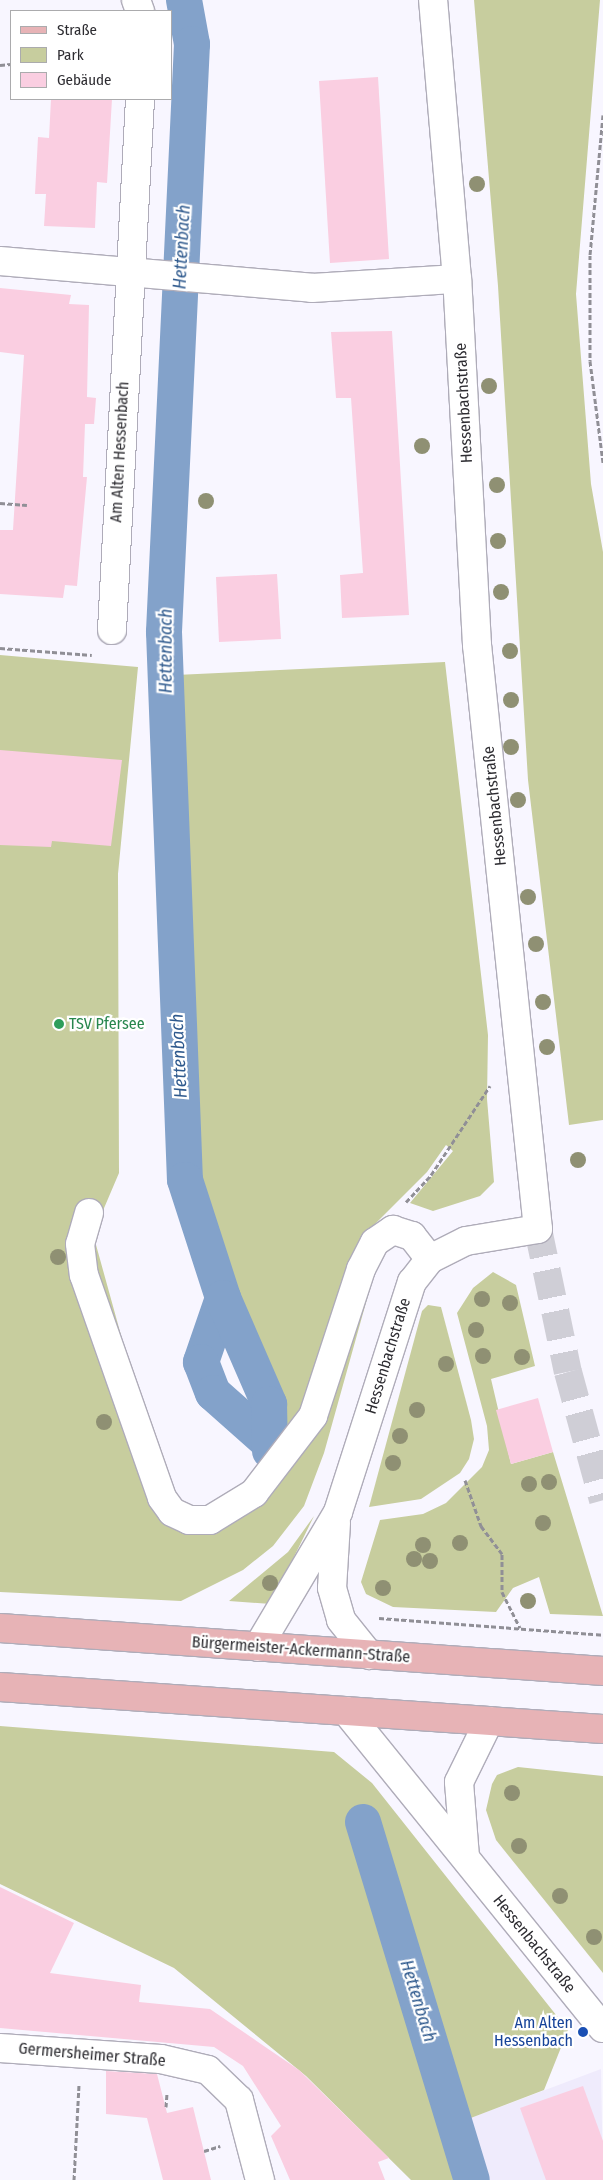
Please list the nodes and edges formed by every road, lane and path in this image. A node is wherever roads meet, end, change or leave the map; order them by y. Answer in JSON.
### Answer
{"nodes":[{"id":1,"x":434,"y":0,"type":"edge"},
{"id":2,"x":140,"y":100,"type":"edge"},
{"id":3,"x":603,"y":115,"type":"edge"},
{"id":4,"x":0,"y":261,"type":"edge"},
{"id":5,"x":129,"y":274,"type":"junction"},
{"id":6,"x":457,"y":279,"type":"junction"},
{"id":7,"x":603,"y":463,"type":"edge"},
{"id":8,"x":0,"y":503,"type":"edge"},
{"id":9,"x":27,"y":505,"type":"dead end"},
{"id":10,"x":112,"y":630,"type":"joint"},
{"id":11,"x":0,"y":648,"type":"edge"},
{"id":12,"x":493,"y":1081,"type":"dead end"},
{"id":13,"x":88,"y":1212,"type":"dead end"},
{"id":14,"x":375,"y":1242,"type":"junction"},
{"id":15,"x":430,"y":1260,"type":"junction"},
{"id":16,"x":464,"y":1480,"type":"dead end"},
{"id":17,"x":338,"y":1512,"type":"junction"},
{"id":18,"x":409,"y":1620,"type":"dead end"},
{"id":19,"x":0,"y":1628,"type":"edge"},
{"id":20,"x":520,"y":1629,"type":"junction"},
{"id":21,"x":603,"y":1635,"type":"edge"},
{"id":22,"x":258,"y":1648,"type":"junction"},
{"id":23,"x":369,"y":1655,"type":"junction"},
{"id":24,"x":603,"y":1671,"type":"edge"},
{"id":25,"x":0,"y":1687,"type":"edge"},
{"id":26,"x":346,"y":1711,"type":"junction"},
{"id":27,"x":489,"y":1721,"type":"junction"},
{"id":28,"x":596,"y":1729,"type":"edge"},
{"id":29,"x":466,"y":1860,"type":"junction"},
{"id":30,"x":603,"y":2028,"type":"edge"},
{"id":31,"x":0,"y":2048,"type":"edge"},
{"id":32,"x":81,"y":2053,"type":"junction"},
{"id":33,"x":74,"y":2180,"type":"edge"},
{"id":34,"x":260,"y":2180,"type":"edge"}],
"edges":[{"from":1,"to":6,"type":"street","name":"Hessenbachstraße"},
{"from":2,"to":5,"type":"street","name":"Am Alten Hessenbach"},
{"from":3,"to":7,"type":"path"},
{"from":4,"to":5,"type":"street"},
{"from":5,"to":6,"type":"street"},
{"from":5,"to":10,"type":"street","name":"Am Alten Hessenbach"},
{"from":6,"to":15,"type":"street","name":"Hessenbachstraße"},
{"from":8,"to":9,"type":"path"},
{"from":10,"to":11,"type":"path"},
{"from":12,"to":14,"type":"path"},
{"from":13,"to":14,"type":"street"},
{"from":14,"to":15,"type":"street"},
{"from":15,"to":17,"type":"street","name":"Hessenbachstraße"},
{"from":16,"to":20,"type":"path"},
{"from":17,"to":22,"type":"street","name":"Hessenbachstraße"},
{"from":17,"to":23,"type":"street","name":"Hessenbachstraße"},
{"from":18,"to":20,"type":"path"},
{"from":19,"to":22,"type":"main road","name":"Bürgermeister-Ackermann-Straße"},
{"from":20,"to":21,"type":"path"},
{"from":22,"to":23,"type":"main road","name":"Bürgermeister-Ackermann-Straße"},
{"from":23,"to":24,"type":"main road","name":"Bürgermeister-Ackermann-Straße"},
{"from":25,"to":26,"type":"main road"},
{"from":26,"to":27,"type":"main road"},
{"from":26,"to":29,"type":"street","name":"Hessenbachstraße"},
{"from":27,"to":28,"type":"main road"},
{"from":27,"to":29,"type":"street","name":"Hessenbachstraße"},
{"from":29,"to":30,"type":"street","name":"Hessenbachstraße"},
{"from":31,"to":32,"type":"street","name":"Germersheimer Straße"},
{"from":32,"to":33,"type":"path"},
{"from":32,"to":34,"type":"street","name":"Germersheimer Straße"}]}
